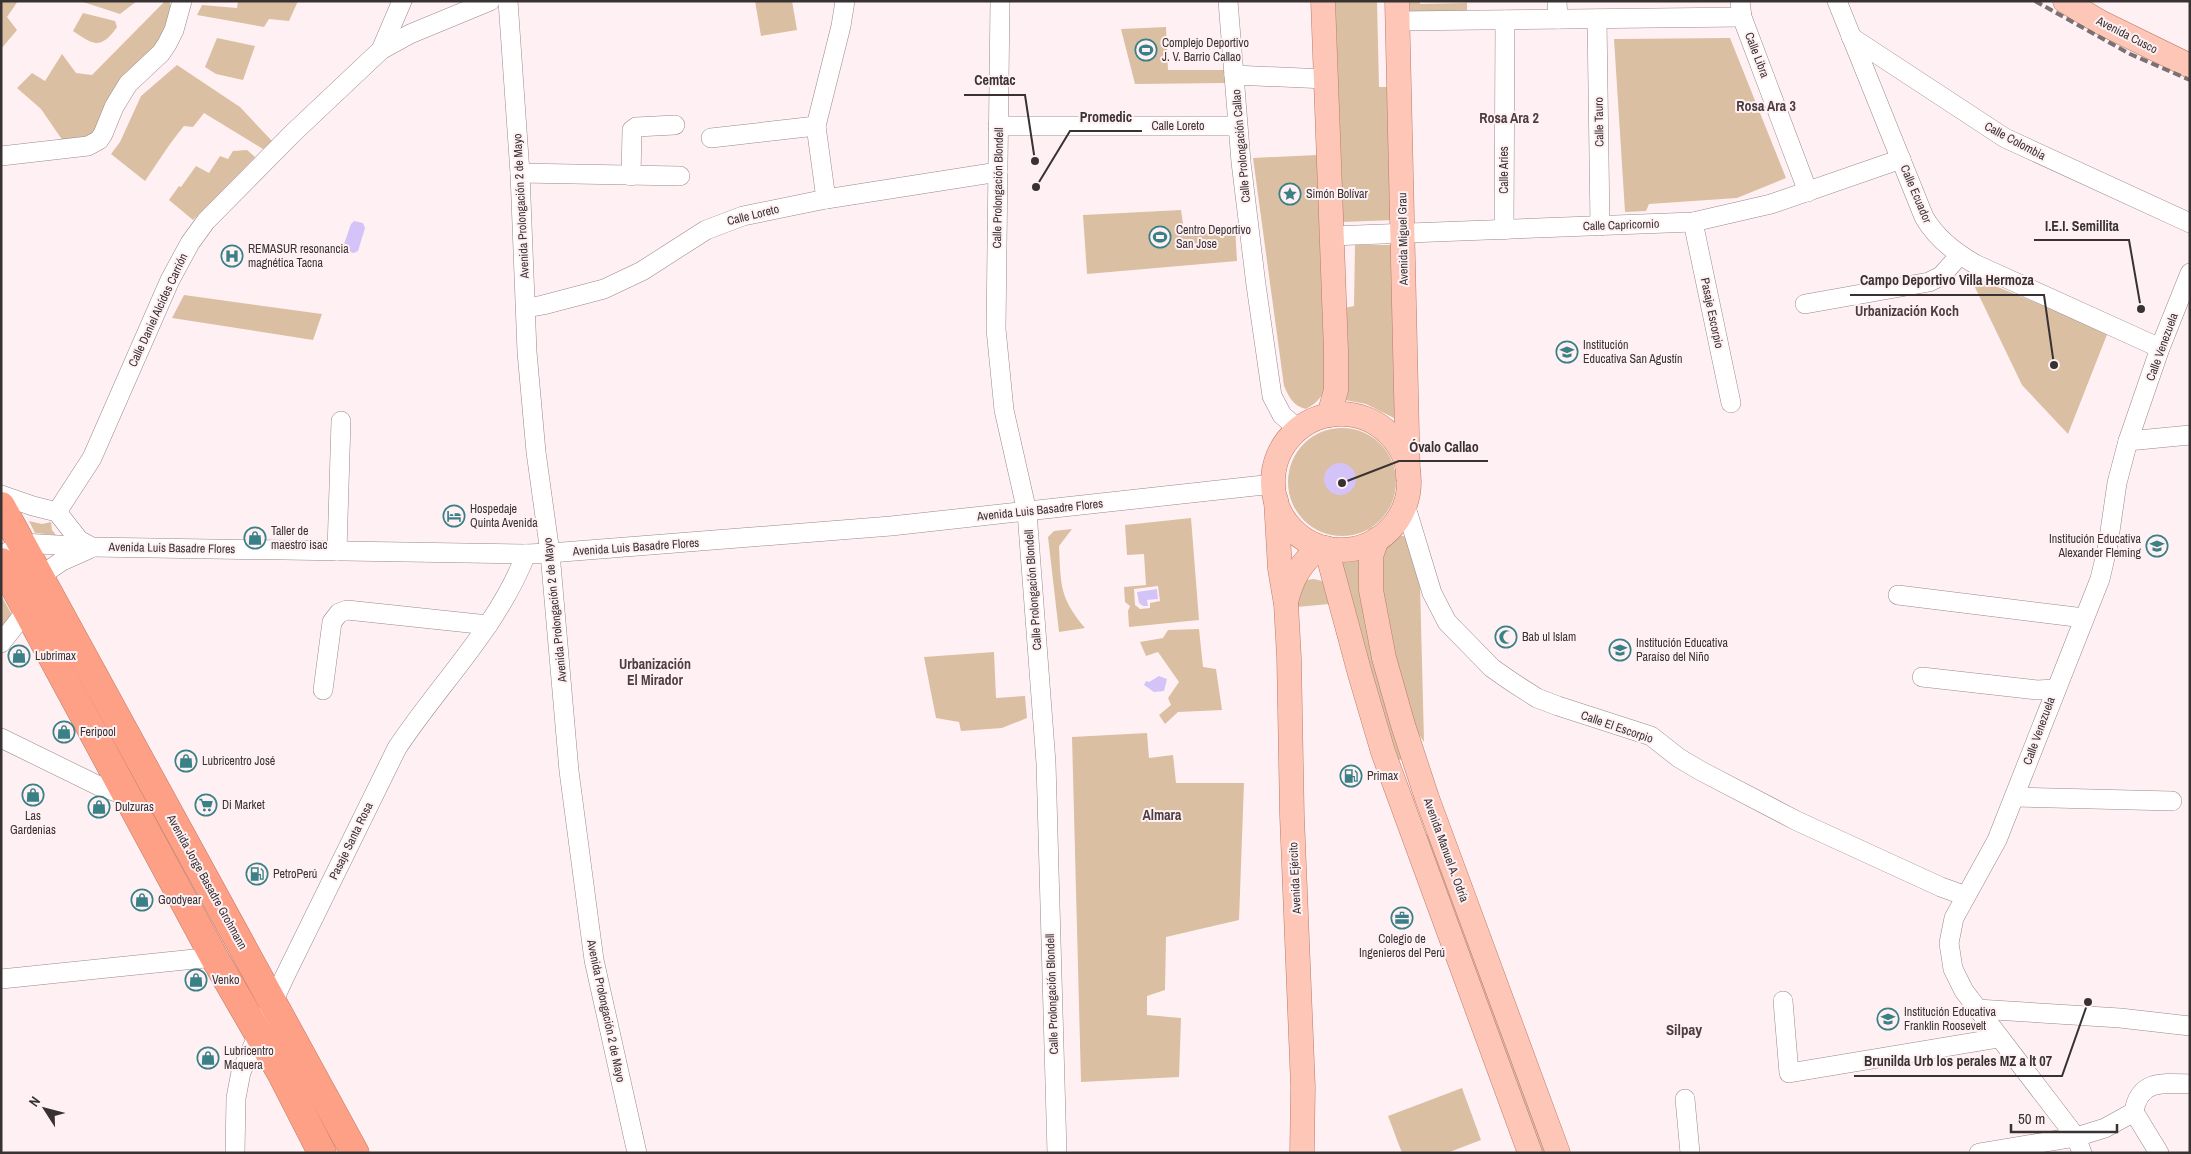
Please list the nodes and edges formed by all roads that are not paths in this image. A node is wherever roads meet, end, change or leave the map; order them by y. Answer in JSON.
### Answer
{"nodes":[{"id":1,"x":182,"y":1,"type":"edge"},
{"id":2,"x":402,"y":1,"type":"edge"},
{"id":3,"x":490,"y":1,"type":"edge"},
{"id":4,"x":508,"y":1,"type":"edge"},
{"id":5,"x":845,"y":1,"type":"edge"},
{"id":6,"x":1000,"y":1,"type":"edge"},
{"id":7,"x":1228,"y":1,"type":"edge"},
{"id":8,"x":1323,"y":1,"type":"edge"},
{"id":9,"x":1837,"y":1,"type":"edge"},
{"id":10,"x":2065,"y":1,"type":"edge"},
{"id":11,"x":1741,"y":9,"type":"edge"},
{"id":12,"x":1558,"y":10,"type":"edge"},
{"id":13,"x":1644,"y":10,"type":"edge"},
{"id":14,"x":1398,"y":11,"type":"edge"},
{"id":15,"x":1597,"y":19,"type":"junction"},
{"id":16,"x":1505,"y":20,"type":"junction"},
{"id":17,"x":1851,"y":37,"type":"junction"},
{"id":18,"x":381,"y":50,"type":"junction"},
{"id":19,"x":2190,"y":66,"type":"edge"},
{"id":20,"x":1234,"y":75,"type":"junction"},
{"id":21,"x":1326,"y":80,"type":"junction"},
{"id":22,"x":675,"y":125,"type":"dead end"},
{"id":23,"x":816,"y":126,"type":"junction"},
{"id":24,"x":998,"y":126,"type":"junction"},
{"id":25,"x":1237,"y":126,"type":"junction"},
{"id":26,"x":711,"y":138,"type":"dead end"},
{"id":27,"x":1,"y":156,"type":"edge"},
{"id":28,"x":1902,"y":158,"type":"junction"},
{"id":29,"x":998,"y":172,"type":"junction"},
{"id":30,"x":520,"y":173,"type":"junction"},
{"id":31,"x":631,"y":176,"type":"junction"},
{"id":32,"x":680,"y":176,"type":"dead end"},
{"id":33,"x":1808,"y":192,"type":"junction"},
{"id":34,"x":826,"y":199,"type":"junction"},
{"id":35,"x":1693,"y":222,"type":"junction"},
{"id":36,"x":2190,"y":223,"type":"edge"},
{"id":37,"x":1600,"y":226,"type":"junction"},
{"id":38,"x":1504,"y":230,"type":"junction"},
{"id":39,"x":1402,"y":233,"type":"junction"},
{"id":40,"x":1331,"y":236,"type":"junction"},
{"id":41,"x":1960,"y":255,"type":"junction"},
{"id":42,"x":2190,"y":273,"type":"edge"},
{"id":43,"x":1805,"y":304,"type":"dead end"},
{"id":44,"x":526,"y":308,"type":"junction"},
{"id":45,"x":2160,"y":348,"type":"junction"},
{"id":46,"x":1731,"y":403,"type":"dead end"},
{"id":47,"x":1329,"y":415,"type":"junction"},
{"id":48,"x":341,"y":421,"type":"dead end"},
{"id":49,"x":1298,"y":429,"type":"junction"},
{"id":50,"x":2190,"y":435,"type":"edge"},
{"id":51,"x":2128,"y":441,"type":"junction"},
{"id":52,"x":1408,"y":476,"type":"junction"},
{"id":53,"x":1274,"y":492,"type":"junction"},
{"id":54,"x":1,"y":495,"type":"edge"},
{"id":55,"x":1405,"y":504,"type":"junction"},
{"id":56,"x":1,"y":506,"type":"edge"},
{"id":57,"x":57,"y":512,"type":"junction"},
{"id":58,"x":1027,"y":512,"type":"junction"},
{"id":59,"x":1376,"y":540,"type":"junction"},
{"id":60,"x":92,"y":548,"type":"junction"},
{"id":61,"x":1322,"y":548,"type":"junction"},
{"id":62,"x":11,"y":550,"type":"edge"},
{"id":63,"x":337,"y":551,"type":"junction"},
{"id":64,"x":550,"y":553,"type":"junction"},
{"id":65,"x":526,"y":554,"type":"junction"},
{"id":66,"x":1,"y":562,"type":"edge"},
{"id":67,"x":42,"y":582,"type":"junction"},
{"id":68,"x":1898,"y":595,"type":"dead end"},
{"id":69,"x":1286,"y":604,"type":"junction"},
{"id":70,"x":27,"y":610,"type":"junction"},
{"id":71,"x":2084,"y":618,"type":"junction"},
{"id":72,"x":488,"y":625,"type":"junction"},
{"id":73,"x":1,"y":644,"type":"edge"},
{"id":74,"x":1922,"y":677,"type":"dead end"},
{"id":75,"x":2055,"y":688,"type":"junction"},
{"id":76,"x":323,"y":690,"type":"dead end"},
{"id":77,"x":1,"y":738,"type":"edge"},
{"id":78,"x":128,"y":796,"type":"junction"},
{"id":79,"x":2015,"y":797,"type":"junction"},
{"id":80,"x":1427,"y":798,"type":"junction"},
{"id":81,"x":2172,"y":801,"type":"dead end"},
{"id":82,"x":1403,"y":804,"type":"junction"},
{"id":83,"x":1966,"y":896,"type":"junction"},
{"id":84,"x":214,"y":956,"type":"junction"},
{"id":85,"x":1,"y":979,"type":"edge"},
{"id":86,"x":1783,"y":1001,"type":"dead end"},
{"id":87,"x":273,"y":1002,"type":"junction"},
{"id":88,"x":1977,"y":1009,"type":"junction"},
{"id":89,"x":2190,"y":1026,"type":"edge"},
{"id":90,"x":258,"y":1035,"type":"junction"},
{"id":91,"x":1999,"y":1038,"type":"junction"},
{"id":92,"x":2190,"y":1084,"type":"edge"},
{"id":93,"x":1685,"y":1099,"type":"dead end"},
{"id":94,"x":2134,"y":1112,"type":"junction"},
{"id":95,"x":2079,"y":1145,"type":"edge"},
{"id":96,"x":1057,"y":1152,"type":"edge"},
{"id":97,"x":236,"y":1153,"type":"edge"},
{"id":98,"x":322,"y":1153,"type":"edge"},
{"id":99,"x":355,"y":1153,"type":"edge"},
{"id":100,"x":637,"y":1153,"type":"edge"},
{"id":101,"x":1302,"y":1153,"type":"edge"},
{"id":102,"x":1530,"y":1153,"type":"edge"},
{"id":103,"x":1558,"y":1153,"type":"edge"},
{"id":104,"x":1690,"y":1153,"type":"edge"},
{"id":105,"x":1980,"y":1153,"type":"edge"},
{"id":106,"x":2159,"y":1153,"type":"edge"}],
"edges":[{"from":1,"to":27,"type":"street"},
{"from":2,"to":18,"type":"street","name":"Calle Daniel Alcídes Carrión"},
{"from":3,"to":18,"type":"street","name":"Calle Daniel Alcídes Carrión"},
{"from":4,"to":30,"type":"street","name":"Avenida Prolongación 2 de Mayo"},
{"from":5,"to":23,"type":"street"},
{"from":6,"to":24,"type":"street","name":"Calle Prolongación Blondell"},
{"from":7,"to":20,"type":"street","name":"Calle Prolongación Callao"},
{"from":8,"to":21,"type":"main road"},
{"from":9,"to":17,"type":"street","name":"Calle Ecuador"},
{"from":10,"to":19,"type":"main road","name":"Avenida Cusco"},
{"from":11,"to":13,"type":"street"},
{"from":11,"to":33,"type":"street","name":"Calle Libra"},
{"from":12,"to":15,"type":"street"},
{"from":12,"to":16,"type":"street"},
{"from":13,"to":15,"type":"street"},
{"from":14,"to":16,"type":"street"},
{"from":14,"to":39,"type":"main road","name":"Avenida Miguel Grau"},
{"from":15,"to":37,"type":"street","name":"Calle Tauro"},
{"from":16,"to":38,"type":"street","name":"Calle Aries"},
{"from":17,"to":28,"type":"street","name":"Calle Ecuador"},
{"from":17,"to":36,"type":"street","name":"Calle Colombia"},
{"from":18,"to":57,"type":"street","name":"Calle Daniel Alcídes Carrión"},
{"from":20,"to":21,"type":"street"},
{"from":20,"to":25,"type":"street","name":"Calle Prolongación Callao"},
{"from":21,"to":40,"type":"main road"},
{"from":22,"to":31,"type":"street"},
{"from":23,"to":26,"type":"street"},
{"from":23,"to":34,"type":"street"},
{"from":24,"to":25,"type":"street","name":"Calle Loreto"},
{"from":24,"to":29,"type":"street","name":"Calle Prolongación Blondell"},
{"from":25,"to":49,"type":"street","name":"Calle Prolongación Callao"},
{"from":28,"to":33,"type":"street","name":"Calle Capricornio"},
{"from":28,"to":41,"type":"street","name":"Calle Ecuador"},
{"from":29,"to":34,"type":"street","name":"Calle Loreto"},
{"from":29,"to":58,"type":"street","name":"Calle Prolongación Blondell"},
{"from":30,"to":31,"type":"street"},
{"from":30,"to":44,"type":"street","name":"Avenida Prolongación 2 de Mayo"},
{"from":31,"to":32,"type":"street"},
{"from":33,"to":35,"type":"street","name":"Calle Capricornio"},
{"from":34,"to":44,"type":"street","name":"Calle Loreto"},
{"from":35,"to":37,"type":"street","name":"Calle Capricornio"},
{"from":35,"to":46,"type":"street","name":"Pasaje Escorpio"},
{"from":37,"to":38,"type":"street","name":"Calle Capricornio"},
{"from":38,"to":39,"type":"street","name":"Calle Capricornio"},
{"from":39,"to":40,"type":"street","name":"Calle Capricornio"},
{"from":39,"to":52,"type":"main road","name":"Avenida Miguel Grau"},
{"from":40,"to":47,"type":"main road"},
{"from":41,"to":43,"type":"street"},
{"from":41,"to":45,"type":"street","name":"Calle Ecuador"},
{"from":42,"to":45,"type":"street","name":"Calle Venezuela"},
{"from":44,"to":64,"type":"street","name":"Avenida Prolongación 2 de Mayo"},
{"from":45,"to":51,"type":"street","name":"Calle Venezuela"},
{"from":47,"to":49,"type":"main road"},
{"from":47,"to":52,"type":"main road"},
{"from":48,"to":63,"type":"street"},
{"from":49,"to":53,"type":"main road"},
{"from":50,"to":51,"type":"street"},
{"from":51,"to":71,"type":"street","name":"Calle Venezuela"},
{"from":52,"to":55,"type":"main road"},
{"from":53,"to":58,"type":"street","name":"Avenida Luis Basadre Flores"},
{"from":53,"to":61,"type":"main road"},
{"from":53,"to":69,"type":"main road","name":"Avenida Ejército"},
{"from":54,"to":57,"type":"street"},
{"from":55,"to":59,"type":"main road"},
{"from":55,"to":83,"type":"street","name":"Calle El Escorpio"},
{"from":56,"to":62,"type":"highway","name":"Avenida Jorge Basadre Grohmann"},
{"from":57,"to":60,"type":"street"},
{"from":58,"to":64,"type":"street","name":"Avenida Luis Basadre Flores"},
{"from":58,"to":96,"type":"street","name":"Calle Prolongación Blondell"},
{"from":59,"to":61,"type":"main road"},
{"from":59,"to":80,"type":"main road","name":"Avenida Manuel A. Odría"},
{"from":60,"to":62,"type":"street","name":"Avenida Luis Basadre Flores"},
{"from":60,"to":63,"type":"street","name":"Avenida Luis Basadre Flores"},
{"from":60,"to":67,"type":"street"},
{"from":61,"to":69,"type":"main road","name":"Avenida Ejército"},
{"from":61,"to":82,"type":"main road","name":"Avenida Manuel A. Odría"},
{"from":62,"to":67,"type":"highway","name":"Avenida Jorge Basadre Grohmann"},
{"from":63,"to":65,"type":"street","name":"Avenida Luis Basadre Flores"},
{"from":64,"to":65,"type":"street","name":"Avenida Luis Basadre Flores"},
{"from":64,"to":100,"type":"street","name":"Avenida Prolongación 2 de Mayo"},
{"from":65,"to":72,"type":"street","name":"Pasaje Santa Rosa"},
{"from":66,"to":70,"type":"highway"},
{"from":67,"to":70,"type":"street"},
{"from":67,"to":87,"type":"highway","name":"Avenida Jorge Basadre Grohmann"},
{"from":68,"to":71,"type":"street"},
{"from":69,"to":101,"type":"main road","name":"Avenida Ejército"},
{"from":70,"to":73,"type":"street"},
{"from":70,"to":78,"type":"highway"},
{"from":71,"to":75,"type":"street","name":"Calle Venezuela"},
{"from":72,"to":76,"type":"street"},
{"from":72,"to":87,"type":"street","name":"Pasaje Santa Rosa"},
{"from":74,"to":75,"type":"street"},
{"from":75,"to":79,"type":"street","name":"Calle Venezuela"},
{"from":77,"to":78,"type":"street"},
{"from":78,"to":84,"type":"highway"},
{"from":79,"to":81,"type":"street"},
{"from":79,"to":83,"type":"street","name":"Calle Venezuela"},
{"from":80,"to":82,"type":"main road"},
{"from":80,"to":103,"type":"main road","name":"Avenida Manuel A. Odría"},
{"from":82,"to":102,"type":"main road","name":"Avenida Manuel A. Odría"},
{"from":83,"to":88,"type":"street","name":"Calle Venezuela"},
{"from":84,"to":85,"type":"street"},
{"from":84,"to":90,"type":"highway"},
{"from":86,"to":91,"type":"street"},
{"from":87,"to":90,"type":"street","name":"Pasaje Santa Rosa"},
{"from":87,"to":99,"type":"highway","name":"Avenida Jorge Basadre Grohmann"},
{"from":88,"to":89,"type":"street"},
{"from":88,"to":91,"type":"street","name":"Calle Venezuela"},
{"from":90,"to":97,"type":"street","name":"Pasaje Santa Rosa"},
{"from":90,"to":98,"type":"highway"},
{"from":91,"to":95,"type":"street","name":"Calle Venezuela"},
{"from":92,"to":94,"type":"street"},
{"from":93,"to":104,"type":"street"},
{"from":94,"to":95,"type":"street"},
{"from":94,"to":106,"type":"street"},
{"from":95,"to":105,"type":"street"}]}
